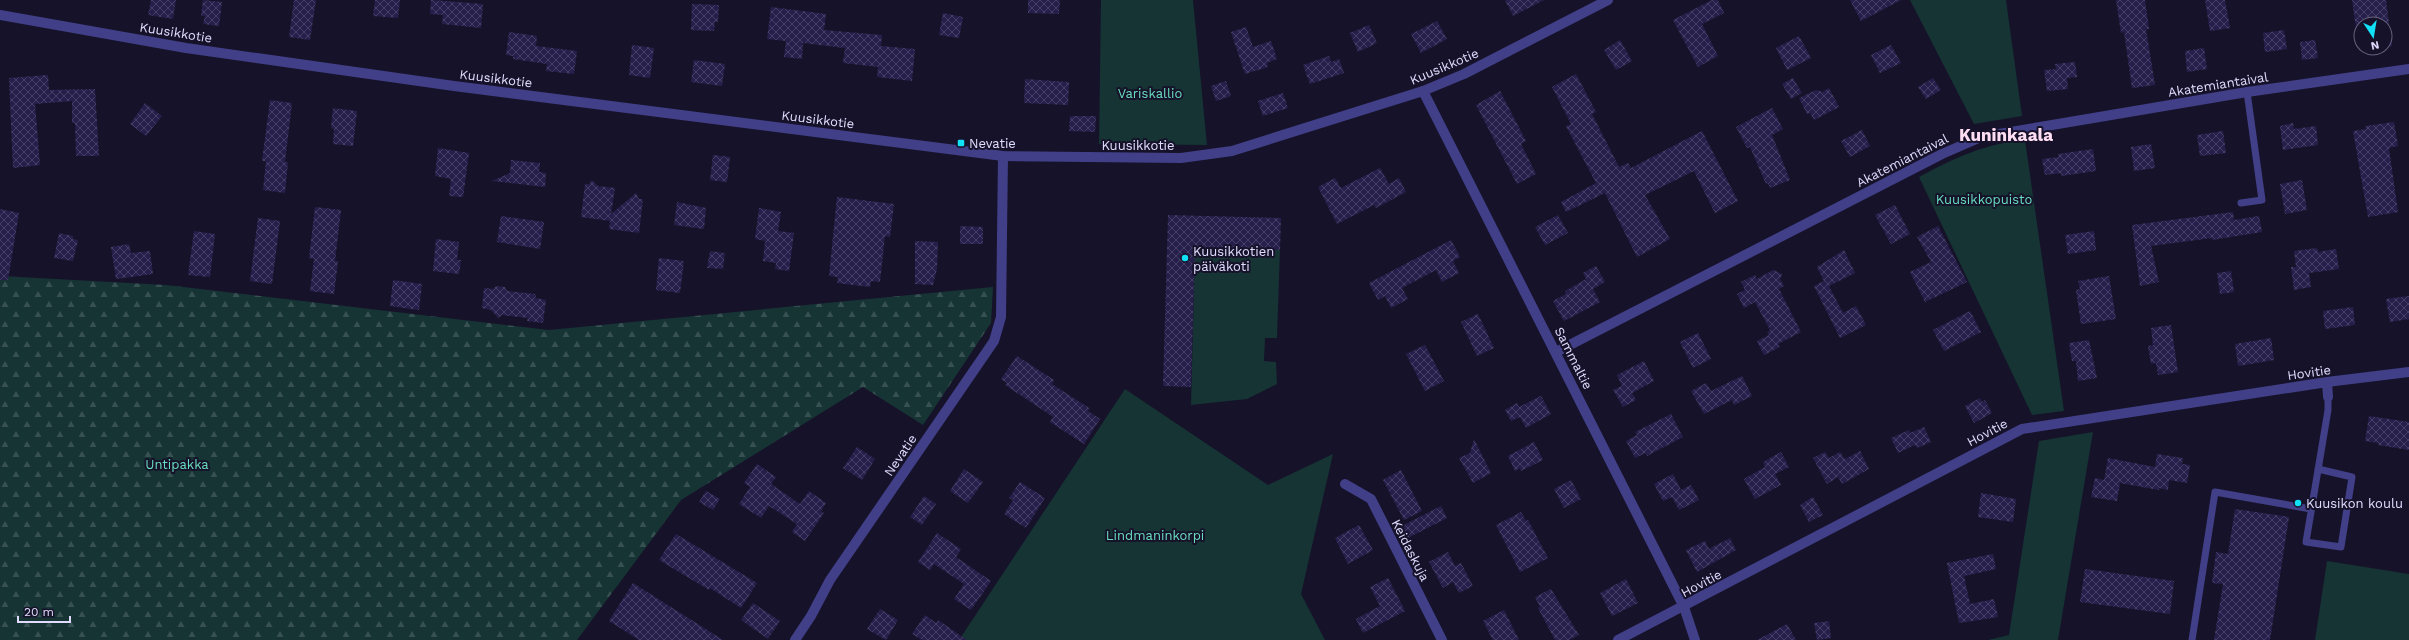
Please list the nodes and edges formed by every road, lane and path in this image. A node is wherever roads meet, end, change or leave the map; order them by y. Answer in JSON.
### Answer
{"nodes":[{"id":1,"x":1608,"y":0,"type":"edge"},
{"id":2,"x":0,"y":15,"type":"edge"},
{"id":3,"x":2409,"y":69,"type":"edge"},
{"id":4,"x":1423,"y":91,"type":"junction"},
{"id":5,"x":2247,"y":92,"type":"junction"},
{"id":6,"x":1003,"y":156,"type":"junction"},
{"id":7,"x":2241,"y":204,"type":"dead end"},
{"id":8,"x":1556,"y":352,"type":"junction"},
{"id":9,"x":2409,"y":372,"type":"edge"},
{"id":10,"x":2327,"y":382,"type":"junction"},
{"id":11,"x":2328,"y":397,"type":"joint"},
{"id":12,"x":2318,"y":469,"type":"junction"},
{"id":13,"x":1344,"y":484,"type":"dead end"},
{"id":14,"x":2311,"y":508,"type":"junction"},
{"id":15,"x":1684,"y":607,"type":"junction"},
{"id":16,"x":795,"y":640,"type":"edge"},
{"id":17,"x":1442,"y":640,"type":"edge"},
{"id":18,"x":1618,"y":640,"type":"edge"},
{"id":19,"x":1695,"y":640,"type":"edge"},
{"id":20,"x":2192,"y":640,"type":"edge"}],
"edges":[{"from":1,"to":4,"type":"street","name":"Kuusikkotie"},
{"from":2,"to":6,"type":"street","name":"Kuusikkotie"},
{"from":3,"to":5,"type":"street","name":"Akatemiantaival"},
{"from":4,"to":6,"type":"street","name":"Kuusikkotie"},
{"from":4,"to":8,"type":"street","name":"Sammaltie"},
{"from":5,"to":7,"type":"lane"},
{"from":5,"to":8,"type":"street","name":"Akatemiantaival"},
{"from":6,"to":16,"type":"street","name":"Nevatie"},
{"from":8,"to":15,"type":"street","name":"Sammaltie"},
{"from":9,"to":10,"type":"street","name":"Hovitie"},
{"from":10,"to":11,"type":"street"},
{"from":10,"to":15,"type":"street","name":"Hovitie"},
{"from":11,"to":12,"type":"lane"},
{"from":12,"to":14,"type":"lane"},
{"from":12,"to":14,"type":"lane"},
{"from":13,"to":17,"type":"street","name":"Keidaskuja"},
{"from":14,"to":20,"type":"lane"},
{"from":15,"to":18,"type":"street","name":"Hovitie"},
{"from":15,"to":19,"type":"street","name":"Sammaltie"}]}
